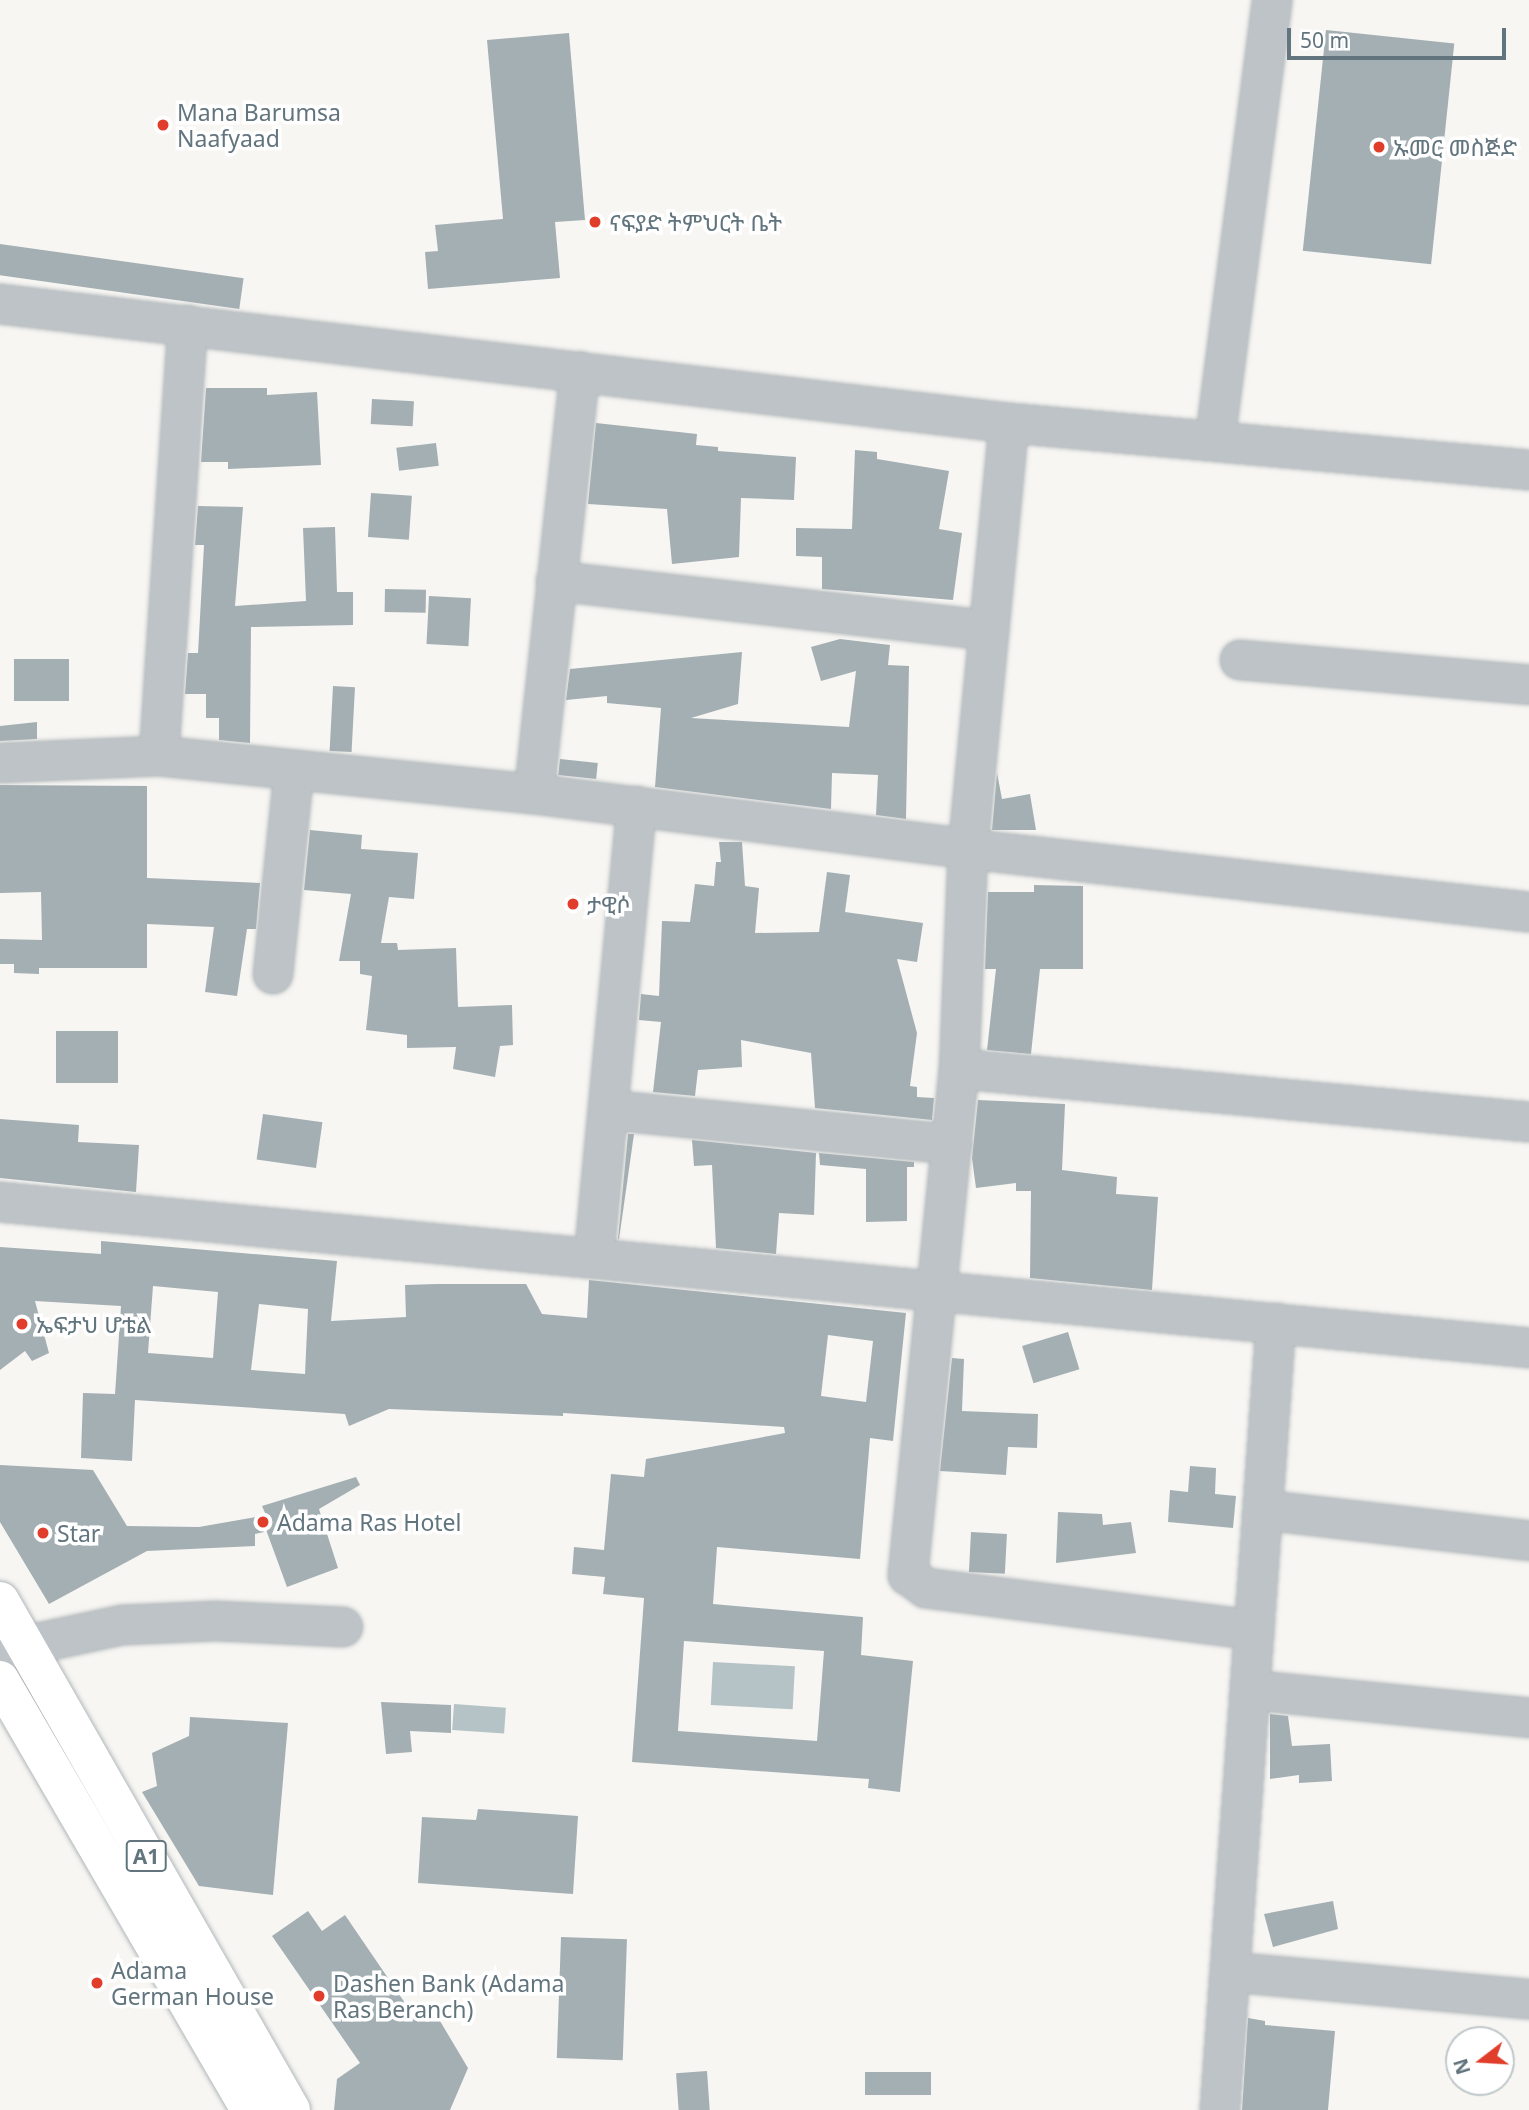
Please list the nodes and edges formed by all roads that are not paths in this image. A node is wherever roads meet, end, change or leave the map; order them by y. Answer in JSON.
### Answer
{"nodes":[{"id":1,"x":1272,"y":0,"type":"edge"},
{"id":2,"x":0,"y":304,"type":"edge"},
{"id":3,"x":188,"y":325,"type":"junction"},
{"id":4,"x":580,"y":371,"type":"junction"},
{"id":5,"x":1010,"y":423,"type":"junction"},
{"id":6,"x":1215,"y":441,"type":"junction"},
{"id":7,"x":1529,"y":470,"type":"edge"},
{"id":8,"x":556,"y":581,"type":"junction"},
{"id":9,"x":989,"y":630,"type":"junction"},
{"id":10,"x":1240,"y":660,"type":"dead end"},
{"id":11,"x":1529,"y":685,"type":"edge"},
{"id":12,"x":159,"y":756,"type":"junction"},
{"id":13,"x":0,"y":762,"type":"edge"},
{"id":14,"x":294,"y":770,"type":"junction"},
{"id":15,"x":534,"y":794,"type":"junction"},
{"id":16,"x":638,"y":806,"type":"junction"},
{"id":17,"x":968,"y":849,"type":"junction"},
{"id":18,"x":1529,"y":912,"type":"edge"},
{"id":19,"x":273,"y":974,"type":"dead end"},
{"id":20,"x":959,"y":1069,"type":"junction"},
{"id":21,"x":609,"y":1110,"type":"junction"},
{"id":22,"x":1529,"y":1122,"type":"edge"},
{"id":23,"x":952,"y":1144,"type":"junction"},
{"id":24,"x":0,"y":1202,"type":"edge"},
{"id":25,"x":594,"y":1257,"type":"junction"},
{"id":26,"x":939,"y":1289,"type":"junction"},
{"id":27,"x":1276,"y":1323,"type":"junction"},
{"id":28,"x":1529,"y":1348,"type":"edge"},
{"id":29,"x":1263,"y":1510,"type":"junction"},
{"id":30,"x":1529,"y":1541,"type":"edge"},
{"id":31,"x":0,"y":1601,"type":"edge"},
{"id":32,"x":343,"y":1627,"type":"dead end"},
{"id":33,"x":1254,"y":1630,"type":"junction"},
{"id":34,"x":12,"y":1647,"type":"edge"},
{"id":35,"x":0,"y":1680,"type":"edge"},
{"id":36,"x":1250,"y":1690,"type":"junction"},
{"id":37,"x":1529,"y":1718,"type":"edge"},
{"id":38,"x":1230,"y":1972,"type":"junction"},
{"id":39,"x":1529,"y":1999,"type":"edge"},
{"id":40,"x":250,"y":2110,"type":"edge"},
{"id":41,"x":291,"y":2110,"type":"edge"},
{"id":42,"x":1220,"y":2110,"type":"edge"}],
"edges":[{"from":1,"to":6,"type":"street"},
{"from":2,"to":3,"type":"street"},
{"from":3,"to":4,"type":"street"},
{"from":3,"to":12,"type":"street"},
{"from":4,"to":5,"type":"street"},
{"from":4,"to":8,"type":"street"},
{"from":5,"to":6,"type":"street"},
{"from":5,"to":9,"type":"street"},
{"from":6,"to":7,"type":"street"},
{"from":8,"to":9,"type":"street"},
{"from":8,"to":15,"type":"street"},
{"from":9,"to":17,"type":"street"},
{"from":10,"to":11,"type":"street"},
{"from":12,"to":13,"type":"street"},
{"from":12,"to":14,"type":"street"},
{"from":14,"to":15,"type":"street"},
{"from":14,"to":19,"type":"street"},
{"from":15,"to":16,"type":"street"},
{"from":16,"to":17,"type":"street"},
{"from":16,"to":21,"type":"street"},
{"from":17,"to":18,"type":"street"},
{"from":17,"to":20,"type":"street"},
{"from":20,"to":22,"type":"street"},
{"from":20,"to":23,"type":"street"},
{"from":21,"to":23,"type":"street"},
{"from":21,"to":25,"type":"street"},
{"from":23,"to":26,"type":"street"},
{"from":24,"to":25,"type":"street"},
{"from":25,"to":26,"type":"street"},
{"from":26,"to":27,"type":"street"},
{"from":26,"to":33,"type":"street"},
{"from":27,"to":28,"type":"street"},
{"from":27,"to":29,"type":"street"},
{"from":29,"to":30,"type":"street"},
{"from":29,"to":33,"type":"street"},
{"from":31,"to":34,"type":"main road","number":"A1"},
{"from":32,"to":34,"type":"street"},
{"from":33,"to":36,"type":"street"},
{"from":34,"to":41,"type":"main road","number":"A1"},
{"from":35,"to":40,"type":"main road","number":"A1"},
{"from":36,"to":37,"type":"street"},
{"from":36,"to":38,"type":"street"},
{"from":38,"to":39,"type":"street"},
{"from":38,"to":42,"type":"street"}]}
